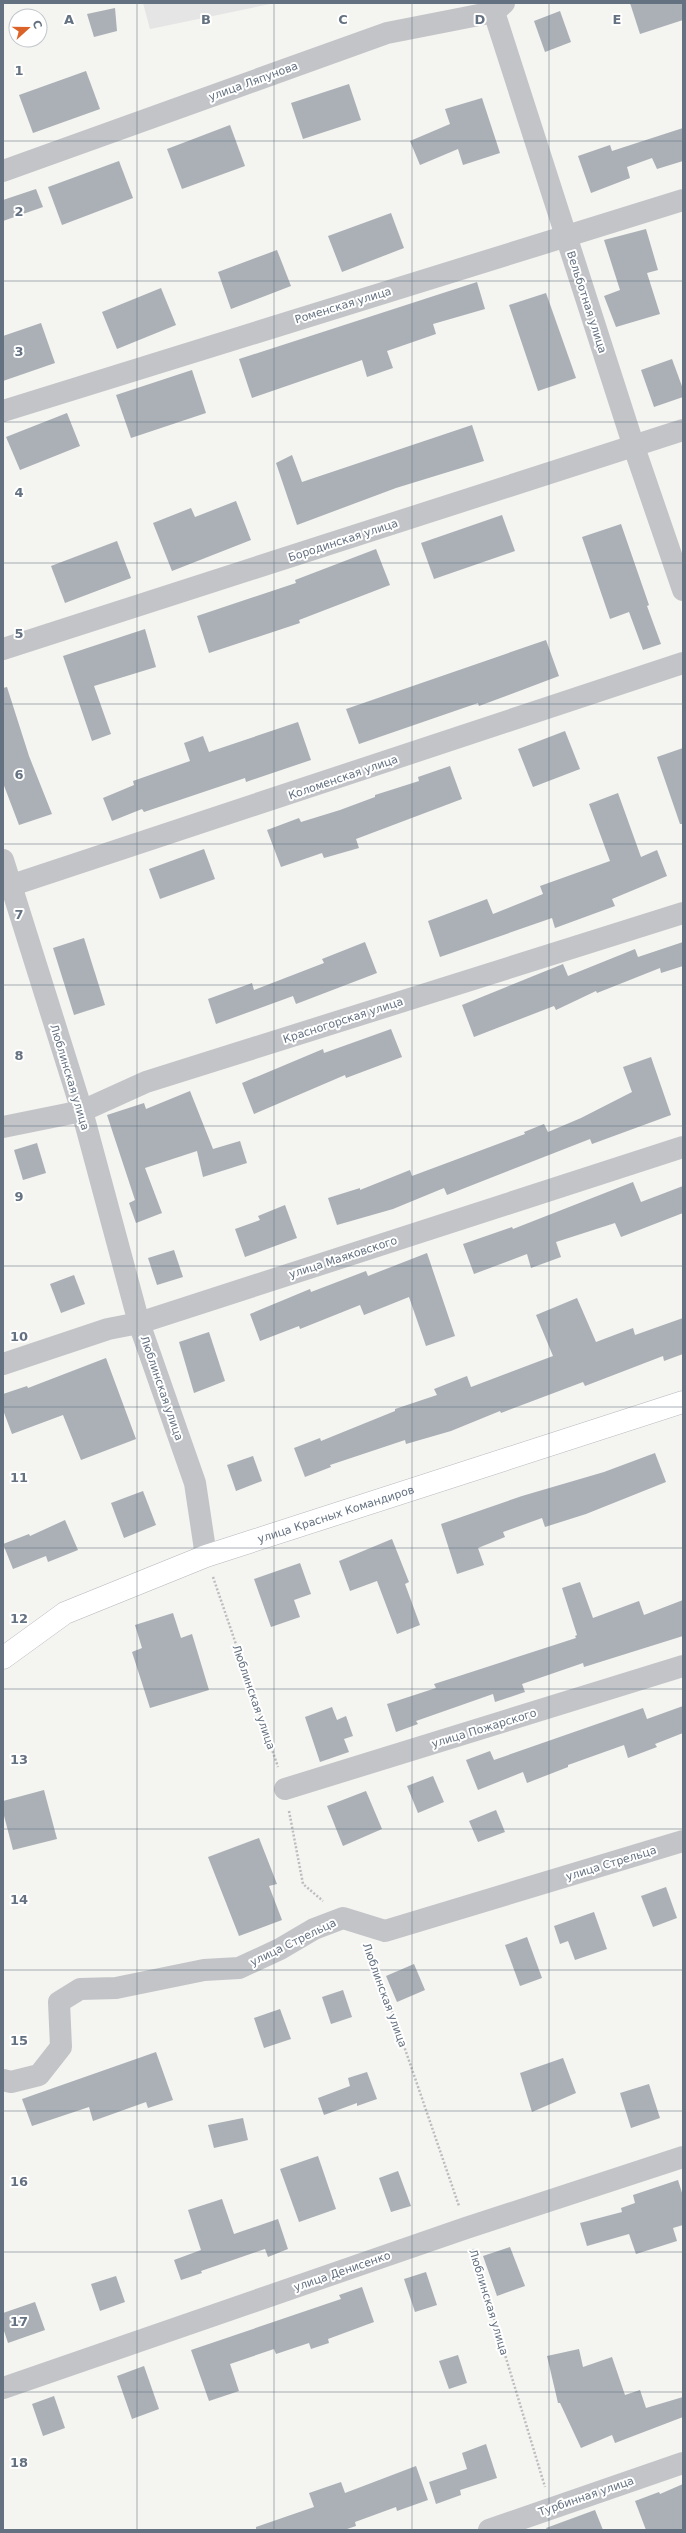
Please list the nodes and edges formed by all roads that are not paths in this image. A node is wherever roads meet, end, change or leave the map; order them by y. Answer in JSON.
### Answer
{"nodes":[{"id":1,"x":499,"y":7,"type":"edge"},
{"id":2,"x":3,"y":171,"type":"edge"},
{"id":3,"x":683,"y":200,"type":"edge"},
{"id":4,"x":566,"y":238,"type":"junction"},
{"id":5,"x":3,"y":410,"type":"edge"},
{"id":6,"x":683,"y":430,"type":"edge"},
{"id":7,"x":634,"y":447,"type":"junction"},
{"id":8,"x":683,"y":590,"type":"edge"},
{"id":9,"x":3,"y":649,"type":"edge"},
{"id":10,"x":683,"y":663,"type":"edge"},
{"id":11,"x":3,"y":860,"type":"edge"},
{"id":12,"x":7,"y":887,"type":"edge"},
{"id":13,"x":683,"y":912,"type":"edge"},
{"id":14,"x":82,"y":1111,"type":"junction"},
{"id":15,"x":3,"y":1127,"type":"edge"},
{"id":16,"x":683,"y":1147,"type":"edge"},
{"id":17,"x":139,"y":1323,"type":"junction"},
{"id":18,"x":3,"y":1364,"type":"edge"},
{"id":19,"x":683,"y":1402,"type":"edge"},
{"id":20,"x":206,"y":1556,"type":"junction"},
{"id":21,"x":3,"y":1658,"type":"edge"},
{"id":22,"x":683,"y":1666,"type":"edge"},
{"id":23,"x":285,"y":1790,"type":"road end"},
{"id":24,"x":683,"y":1841,"type":"edge"},
{"id":25,"x":3,"y":2080,"type":"edge"},
{"id":26,"x":683,"y":2157,"type":"edge"},
{"id":27,"x":3,"y":2388,"type":"edge"},
{"id":28,"x":683,"y":2463,"type":"edge"},
{"id":29,"x":489,"y":2530,"type":"edge"}],
"edges":[{"from":1,"to":2,"type":"street","name":"улица Ляпунова"},
{"from":1,"to":4,"type":"street","name":"Вельботная улица"},
{"from":3,"to":4,"type":"street","name":"Роменская улица"},
{"from":4,"to":5,"type":"street","name":"Роменская улица"},
{"from":4,"to":7,"type":"street","name":"Вельботная улица"},
{"from":6,"to":7,"type":"street","name":"Бородинская улица"},
{"from":7,"to":8,"type":"street","name":"Вельботная улица"},
{"from":7,"to":9,"type":"street","name":"Бородинская улица"},
{"from":10,"to":12,"type":"street","name":"Коломенская улица"},
{"from":11,"to":12,"type":"street","name":"Люблинская улица"},
{"from":12,"to":14,"type":"street","name":"Люблинская улица"},
{"from":13,"to":14,"type":"street","name":"Красногорская улица"},
{"from":14,"to":15,"type":"street","name":"Красногорская улица"},
{"from":14,"to":17,"type":"street","name":"Люблинская улица"},
{"from":16,"to":17,"type":"street","name":"улица Маяковского"},
{"from":17,"to":18,"type":"street","name":"улица Маяковского"},
{"from":17,"to":20,"type":"street","name":"Люблинская улица"},
{"from":19,"to":20,"type":"street","name":"улица Красных Командиров"},
{"from":20,"to":21,"type":"street","name":"улица Красных Командиров"},
{"from":22,"to":23,"type":"street","name":"улица Пожарского"},
{"from":24,"to":25,"type":"street","name":"улица Стрельца"},
{"from":26,"to":27,"type":"street","name":"улица Денисенко"},
{"from":28,"to":29,"type":"street","name":"Турбинная улица"}]}
